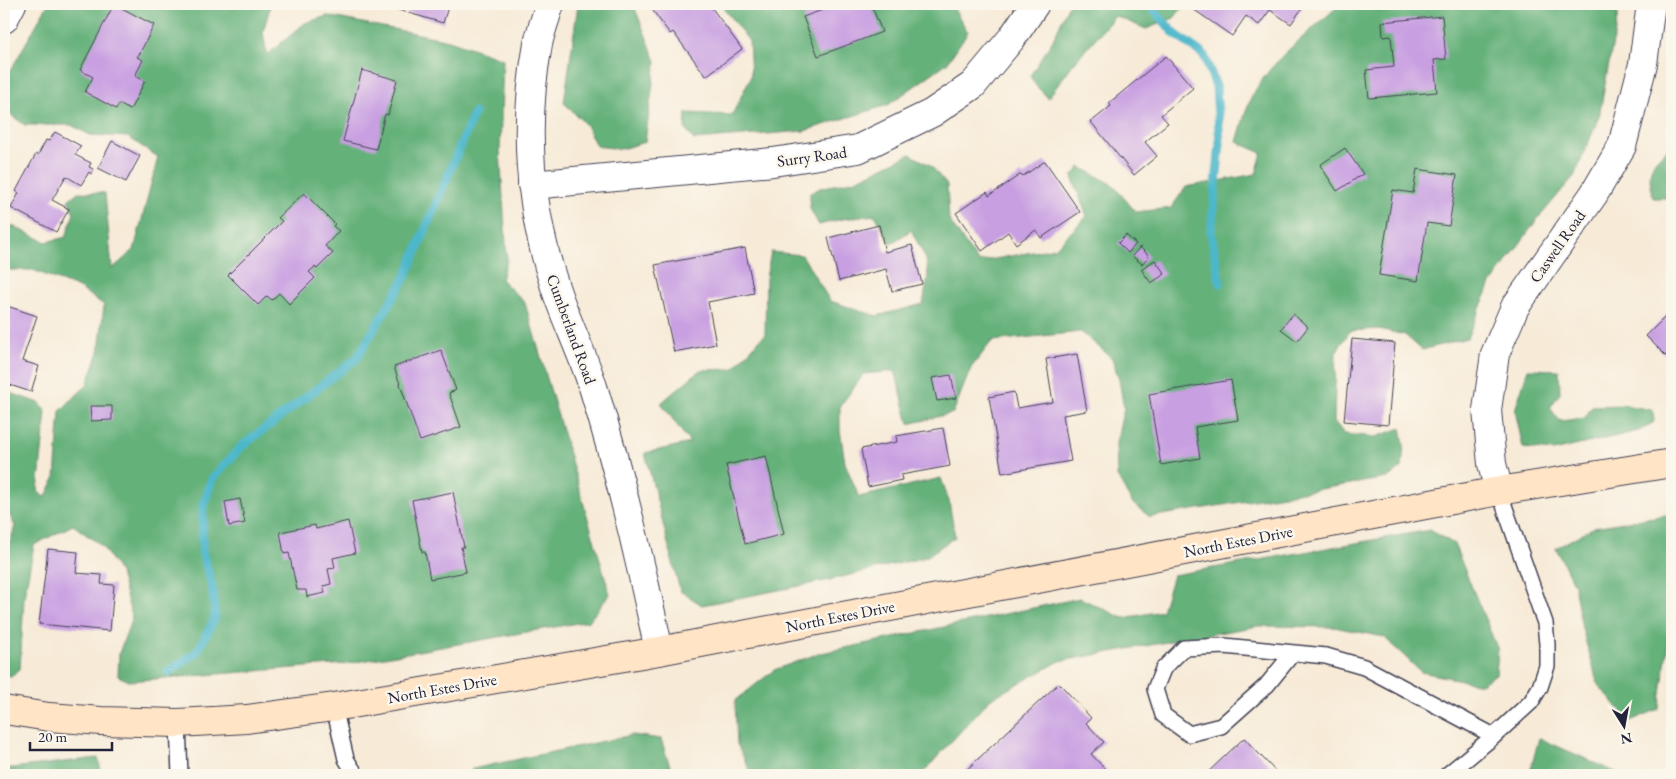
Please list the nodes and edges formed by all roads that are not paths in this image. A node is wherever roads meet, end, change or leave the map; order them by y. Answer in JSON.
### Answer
{"nodes":[{"id":1,"x":12,"y":4,"type":"edge"},
{"id":2,"x":550,"y":4,"type":"edge"},
{"id":3,"x":1035,"y":4,"type":"edge"},
{"id":4,"x":1651,"y":4,"type":"edge"},
{"id":5,"x":4,"y":19,"type":"edge"},
{"id":6,"x":532,"y":185,"type":"junction"},
{"id":7,"x":1672,"y":463,"type":"edge"},
{"id":8,"x":1499,"y":491,"type":"junction"},
{"id":9,"x":659,"y":650,"type":"junction"},
{"id":10,"x":1292,"y":654,"type":"junction"},
{"id":11,"x":334,"y":707,"type":"junction"},
{"id":12,"x":4,"y":710,"type":"edge"},
{"id":13,"x":178,"y":723,"type":"junction"},
{"id":14,"x":1494,"y":736,"type":"junction"},
{"id":15,"x":180,"y":775,"type":"edge"},
{"id":16,"x":356,"y":775,"type":"edge"},
{"id":17,"x":1447,"y":775,"type":"edge"}],
"edges":[{"from":1,"to":5,"type":"street"},
{"from":2,"to":6,"type":"street","name":"Cumberland Road"},
{"from":3,"to":6,"type":"street","name":"Surry Road"},
{"from":4,"to":8,"type":"street","name":"Caswell Road"},
{"from":6,"to":9,"type":"street","name":"Cumberland Road"},
{"from":7,"to":8,"type":"main road","name":"North Estes Drive"},
{"from":8,"to":9,"type":"main road","name":"North Estes Drive"},
{"from":8,"to":14,"type":"lane"},
{"from":9,"to":11,"type":"main road","name":"North Estes Drive"},
{"from":10,"to":10,"type":"lane"},
{"from":10,"to":14,"type":"lane"},
{"from":11,"to":13,"type":"main road","name":"North Estes Drive"},
{"from":11,"to":16,"type":"lane"},
{"from":12,"to":13,"type":"main road","name":"North Estes Drive"},
{"from":13,"to":15,"type":"lane"},
{"from":14,"to":17,"type":"lane"}]}
